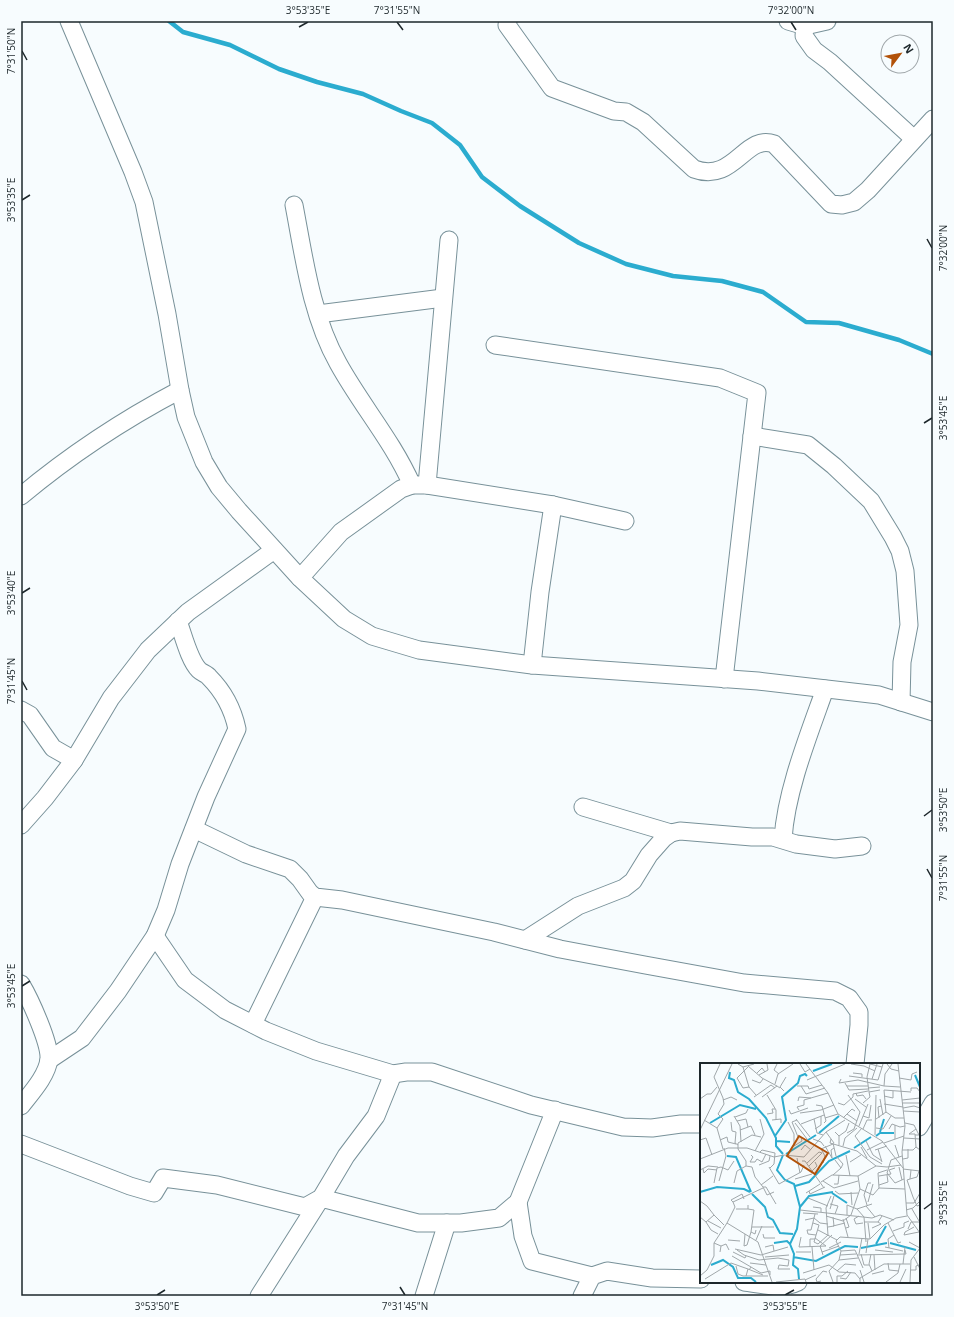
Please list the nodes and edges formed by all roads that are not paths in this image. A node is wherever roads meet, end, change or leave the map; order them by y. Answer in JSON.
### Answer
{"nodes":[{"id":1,"x":69,"y":21,"type":"edge"},
{"id":2,"x":508,"y":21,"type":"edge"},
{"id":3,"x":788,"y":21,"type":"edge"},
{"id":4,"x":827,"y":21,"type":"edge"},
{"id":5,"x":805,"y":26,"type":"junction"},
{"id":6,"x":933,"y":119,"type":"edge"},
{"id":7,"x":914,"y":139,"type":"junction"},
{"id":8,"x":294,"y":205,"type":"dead end"},
{"id":9,"x":449,"y":240,"type":"dead end"},
{"id":10,"x":443,"y":298,"type":"junction"},
{"id":11,"x":318,"y":314,"type":"junction"},
{"id":12,"x":495,"y":345,"type":"dead end"},
{"id":13,"x":180,"y":390,"type":"junction"},
{"id":14,"x":752,"y":436,"type":"junction"},
{"id":15,"x":420,"y":485,"type":"junction"},
{"id":16,"x":21,"y":496,"type":"edge"},
{"id":17,"x":553,"y":505,"type":"junction"},
{"id":18,"x":625,"y":521,"type":"dead end"},
{"id":19,"x":274,"y":550,"type":"junction"},
{"id":20,"x":300,"y":578,"type":"junction"},
{"id":21,"x":178,"y":621,"type":"junction"},
{"id":22,"x":532,"y":665,"type":"junction"},
{"id":23,"x":724,"y":679,"type":"junction"},
{"id":24,"x":824,"y":689,"type":"junction"},
{"id":25,"x":901,"y":702,"type":"junction"},
{"id":26,"x":21,"y":710,"type":"edge"},
{"id":27,"x":933,"y":712,"type":"edge"},
{"id":28,"x":74,"y":760,"type":"junction"},
{"id":29,"x":583,"y":807,"type":"dead end"},
{"id":30,"x":21,"y":825,"type":"edge"},
{"id":31,"x":194,"y":829,"type":"junction"},
{"id":32,"x":671,"y":833,"type":"junction"},
{"id":33,"x":782,"y":839,"type":"junction"},
{"id":34,"x":862,"y":846,"type":"dead end"},
{"id":35,"x":315,"y":897,"type":"junction"},
{"id":36,"x":155,"y":936,"type":"junction"},
{"id":37,"x":525,"y":940,"type":"junction"},
{"id":38,"x":21,"y":984,"type":"edge"},
{"id":39,"x":253,"y":1024,"type":"junction"},
{"id":40,"x":49,"y":1060,"type":"junction"},
{"id":41,"x":855,"y":1063,"type":"edge"},
{"id":42,"x":393,"y":1074,"type":"junction"},
{"id":43,"x":21,"y":1106,"type":"edge"},
{"id":44,"x":929,"y":1106,"type":"edge"},
{"id":45,"x":555,"y":1110,"type":"junction"},
{"id":46,"x":700,"y":1124,"type":"edge"},
{"id":47,"x":920,"y":1125,"type":"edge"},
{"id":48,"x":21,"y":1144,"type":"edge"},
{"id":49,"x":321,"y":1198,"type":"junction"},
{"id":50,"x":518,"y":1202,"type":"junction"},
{"id":51,"x":447,"y":1223,"type":"junction"},
{"id":52,"x":592,"y":1276,"type":"junction"},
{"id":53,"x":700,"y":1279,"type":"edge"},
{"id":54,"x":751,"y":1283,"type":"edge"},
{"id":55,"x":796,"y":1283,"type":"edge"},
{"id":56,"x":259,"y":1296,"type":"edge"},
{"id":57,"x":424,"y":1296,"type":"edge"},
{"id":58,"x":582,"y":1296,"type":"edge"}],
"edges":[{"from":1,"to":13,"type":"street"},
{"from":2,"to":7,"type":"street"},
{"from":3,"to":5,"type":"street"},
{"from":4,"to":5,"type":"street"},
{"from":5,"to":7,"type":"street"},
{"from":6,"to":7,"type":"street"},
{"from":8,"to":11,"type":"street"},
{"from":9,"to":10,"type":"street"},
{"from":10,"to":11,"type":"street"},
{"from":10,"to":15,"type":"street"},
{"from":11,"to":15,"type":"street"},
{"from":12,"to":14,"type":"street"},
{"from":13,"to":16,"type":"street"},
{"from":13,"to":19,"type":"street"},
{"from":14,"to":23,"type":"street"},
{"from":14,"to":25,"type":"street"},
{"from":15,"to":17,"type":"street"},
{"from":15,"to":20,"type":"street"},
{"from":17,"to":18,"type":"street"},
{"from":17,"to":22,"type":"street"},
{"from":19,"to":20,"type":"street"},
{"from":19,"to":21,"type":"street"},
{"from":20,"to":22,"type":"street"},
{"from":21,"to":28,"type":"street"},
{"from":21,"to":31,"type":"street"},
{"from":22,"to":23,"type":"street"},
{"from":23,"to":24,"type":"street"},
{"from":24,"to":25,"type":"street"},
{"from":24,"to":33,"type":"street"},
{"from":25,"to":27,"type":"street"},
{"from":26,"to":28,"type":"street"},
{"from":28,"to":30,"type":"street"},
{"from":29,"to":32,"type":"street"},
{"from":31,"to":35,"type":"street"},
{"from":31,"to":36,"type":"street"},
{"from":32,"to":33,"type":"street"},
{"from":32,"to":37,"type":"street"},
{"from":33,"to":34,"type":"street"},
{"from":35,"to":37,"type":"street"},
{"from":35,"to":39,"type":"street"},
{"from":36,"to":39,"type":"street"},
{"from":36,"to":40,"type":"street"},
{"from":37,"to":41,"type":"street"},
{"from":38,"to":40,"type":"street"},
{"from":39,"to":42,"type":"street"},
{"from":40,"to":43,"type":"street"},
{"from":42,"to":45,"type":"street"},
{"from":42,"to":49,"type":"street"},
{"from":44,"to":47,"type":"street"},
{"from":45,"to":46,"type":"street"},
{"from":45,"to":50,"type":"street"},
{"from":48,"to":49,"type":"street"},
{"from":49,"to":51,"type":"street"},
{"from":49,"to":56,"type":"street"},
{"from":50,"to":51,"type":"street"},
{"from":50,"to":52,"type":"street"},
{"from":51,"to":57,"type":"street"},
{"from":52,"to":53,"type":"street"},
{"from":52,"to":58,"type":"street"},
{"from":54,"to":55,"type":"street"}]}
